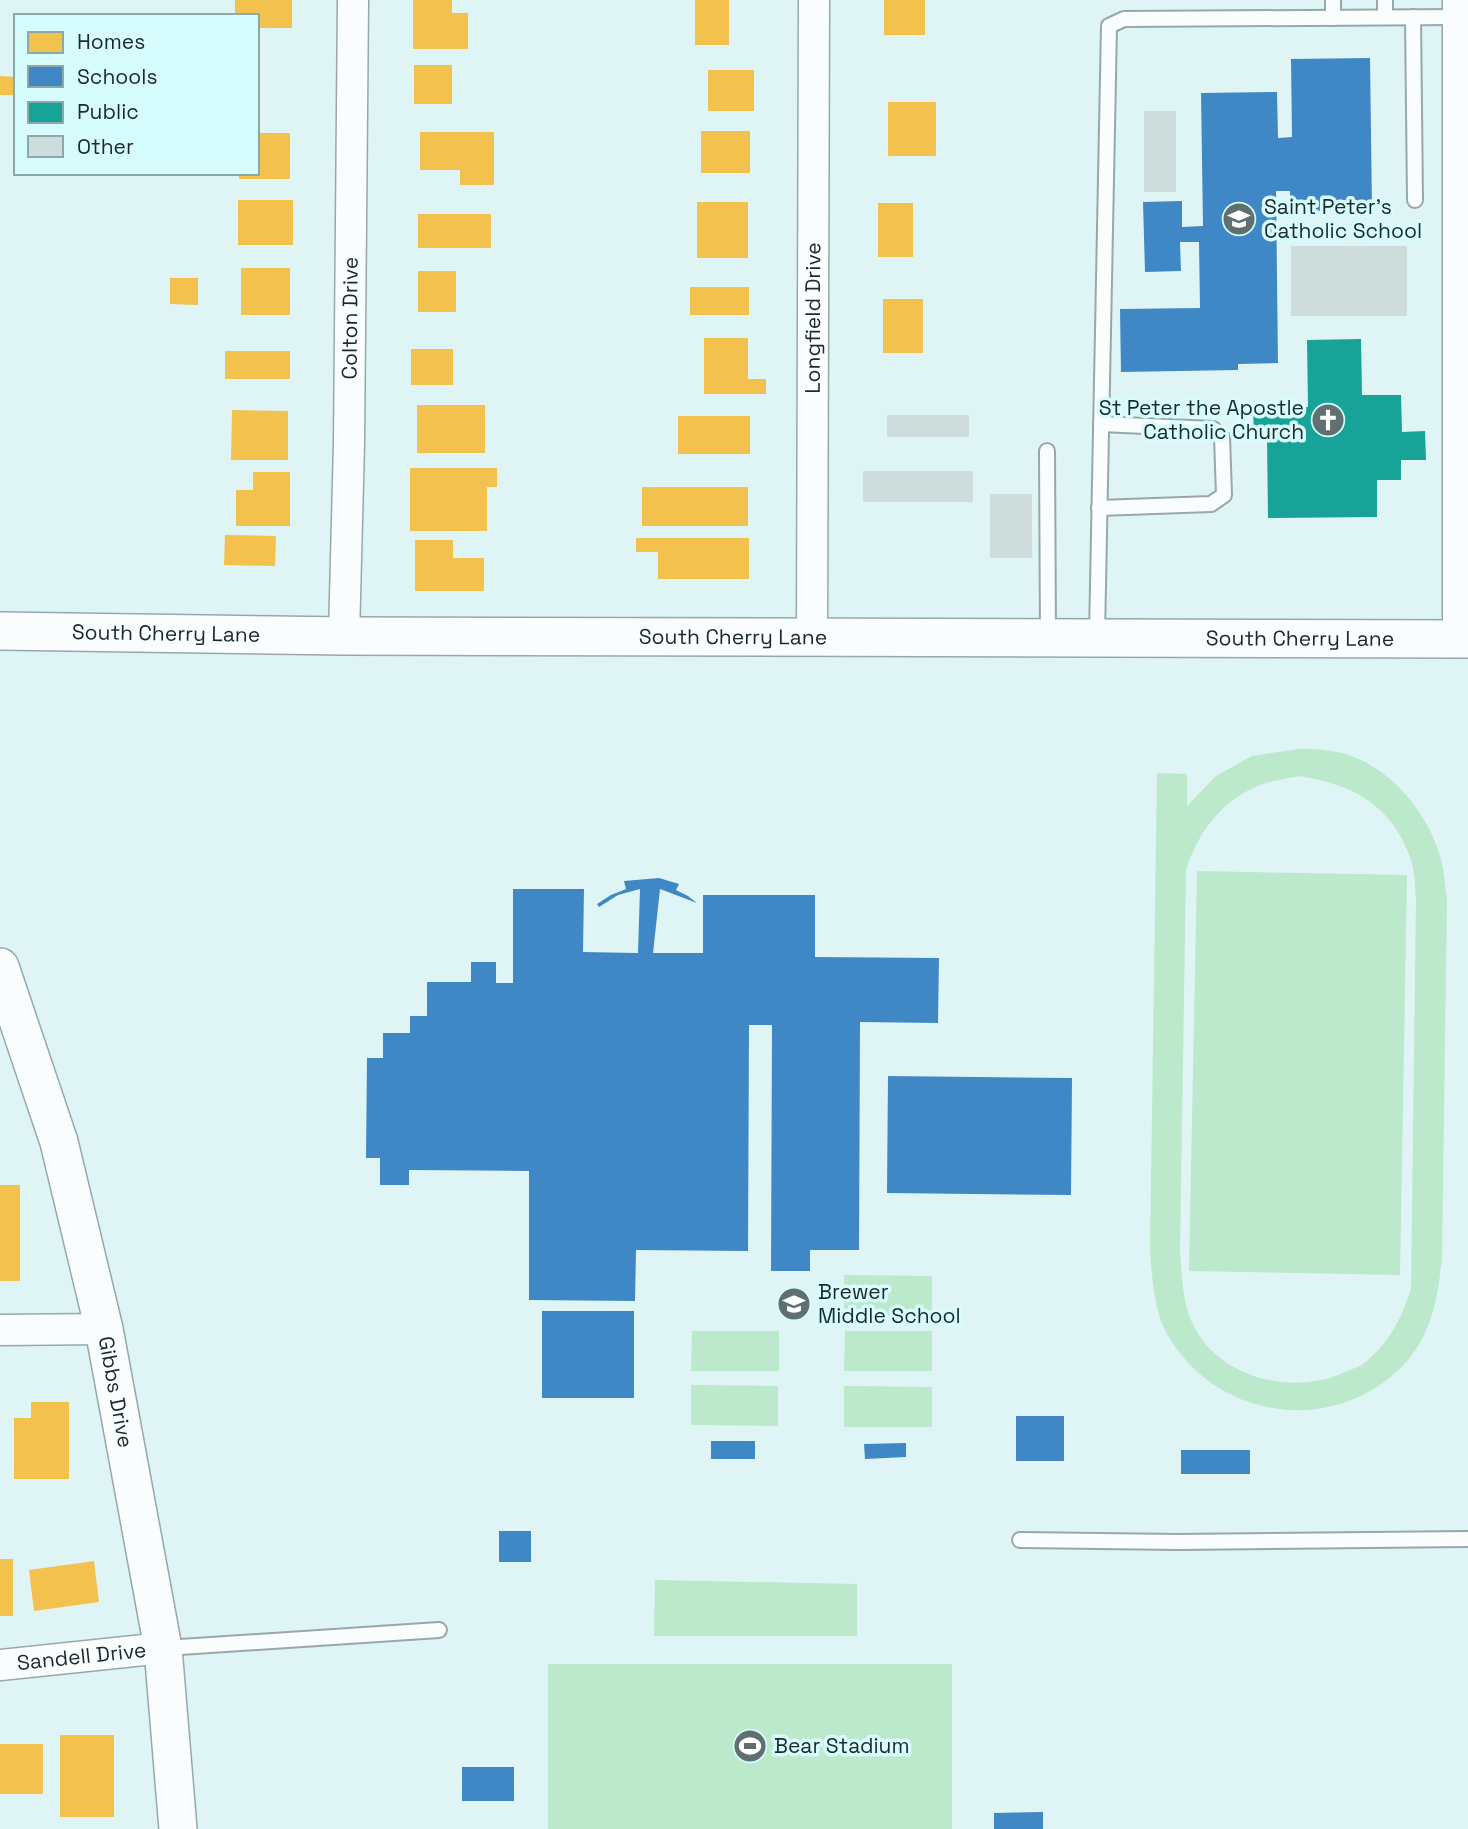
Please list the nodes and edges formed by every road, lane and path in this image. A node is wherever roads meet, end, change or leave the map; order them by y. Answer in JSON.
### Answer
{"nodes":[{"id":1,"x":353,"y":0,"type":"edge"},
{"id":2,"x":814,"y":0,"type":"edge"},
{"id":3,"x":1333,"y":0,"type":"edge"},
{"id":4,"x":1385,"y":0,"type":"edge"},
{"id":5,"x":1458,"y":8,"type":"edge"},
{"id":6,"x":1385,"y":17,"type":"junction"},
{"id":7,"x":1413,"y":17,"type":"junction"},
{"id":8,"x":1333,"y":18,"type":"junction"},
{"id":9,"x":1415,"y":200,"type":"dead end"},
{"id":10,"x":1101,"y":424,"type":"junction"},
{"id":11,"x":1047,"y":451,"type":"dead end"},
{"id":12,"x":1099,"y":508,"type":"junction"},
{"id":13,"x":0,"y":631,"type":"edge"},
{"id":14,"x":344,"y":636,"type":"junction"},
{"id":15,"x":812,"y":636,"type":"junction"},
{"id":16,"x":1048,"y":637,"type":"junction"},
{"id":17,"x":1097,"y":637,"type":"junction"},
{"id":18,"x":1463,"y":639,"type":"edge"},
{"id":19,"x":0,"y":967,"type":"edge"},
{"id":20,"x":7,"y":1003,"type":"edge"},
{"id":21,"x":104,"y":1329,"type":"junction"},
{"id":22,"x":0,"y":1331,"type":"edge"},
{"id":23,"x":1468,"y":1539,"type":"edge"},
{"id":24,"x":1020,"y":1540,"type":"dead end"},
{"id":25,"x":439,"y":1630,"type":"dead end"},
{"id":26,"x":163,"y":1648,"type":"junction"},
{"id":27,"x":0,"y":1665,"type":"edge"},
{"id":28,"x":178,"y":1829,"type":"edge"}],
"edges":[{"from":1,"to":14,"type":"street","name":"Colton Drive"},
{"from":2,"to":15,"type":"street","name":"Longfield Drive"},
{"from":3,"to":8,"type":"lane"},
{"from":4,"to":6,"type":"lane"},
{"from":5,"to":7,"type":"lane"},
{"from":5,"to":18,"type":"street"},
{"from":6,"to":7,"type":"lane"},
{"from":6,"to":8,"type":"lane"},
{"from":7,"to":9,"type":"lane"},
{"from":8,"to":10,"type":"lane"},
{"from":10,"to":12,"type":"lane"},
{"from":10,"to":12,"type":"lane"},
{"from":11,"to":16,"type":"lane"},
{"from":12,"to":17,"type":"lane"},
{"from":13,"to":14,"type":"street","name":"South Cherry Lane"},
{"from":14,"to":15,"type":"street","name":"South Cherry Lane"},
{"from":15,"to":16,"type":"street","name":"South Cherry Lane"},
{"from":16,"to":17,"type":"street","name":"South Cherry Lane"},
{"from":17,"to":18,"type":"street","name":"South Cherry Lane"},
{"from":19,"to":20,"type":"street","name":"Gibbs Drive"},
{"from":20,"to":21,"type":"street","name":"Gibbs Drive"},
{"from":21,"to":22,"type":"street"},
{"from":21,"to":26,"type":"street","name":"Gibbs Drive"},
{"from":23,"to":24,"type":"lane"},
{"from":25,"to":26,"type":"lane"},
{"from":26,"to":27,"type":"street","name":"Sandell Drive"},
{"from":26,"to":28,"type":"street","name":"Gibbs Drive"}]}
